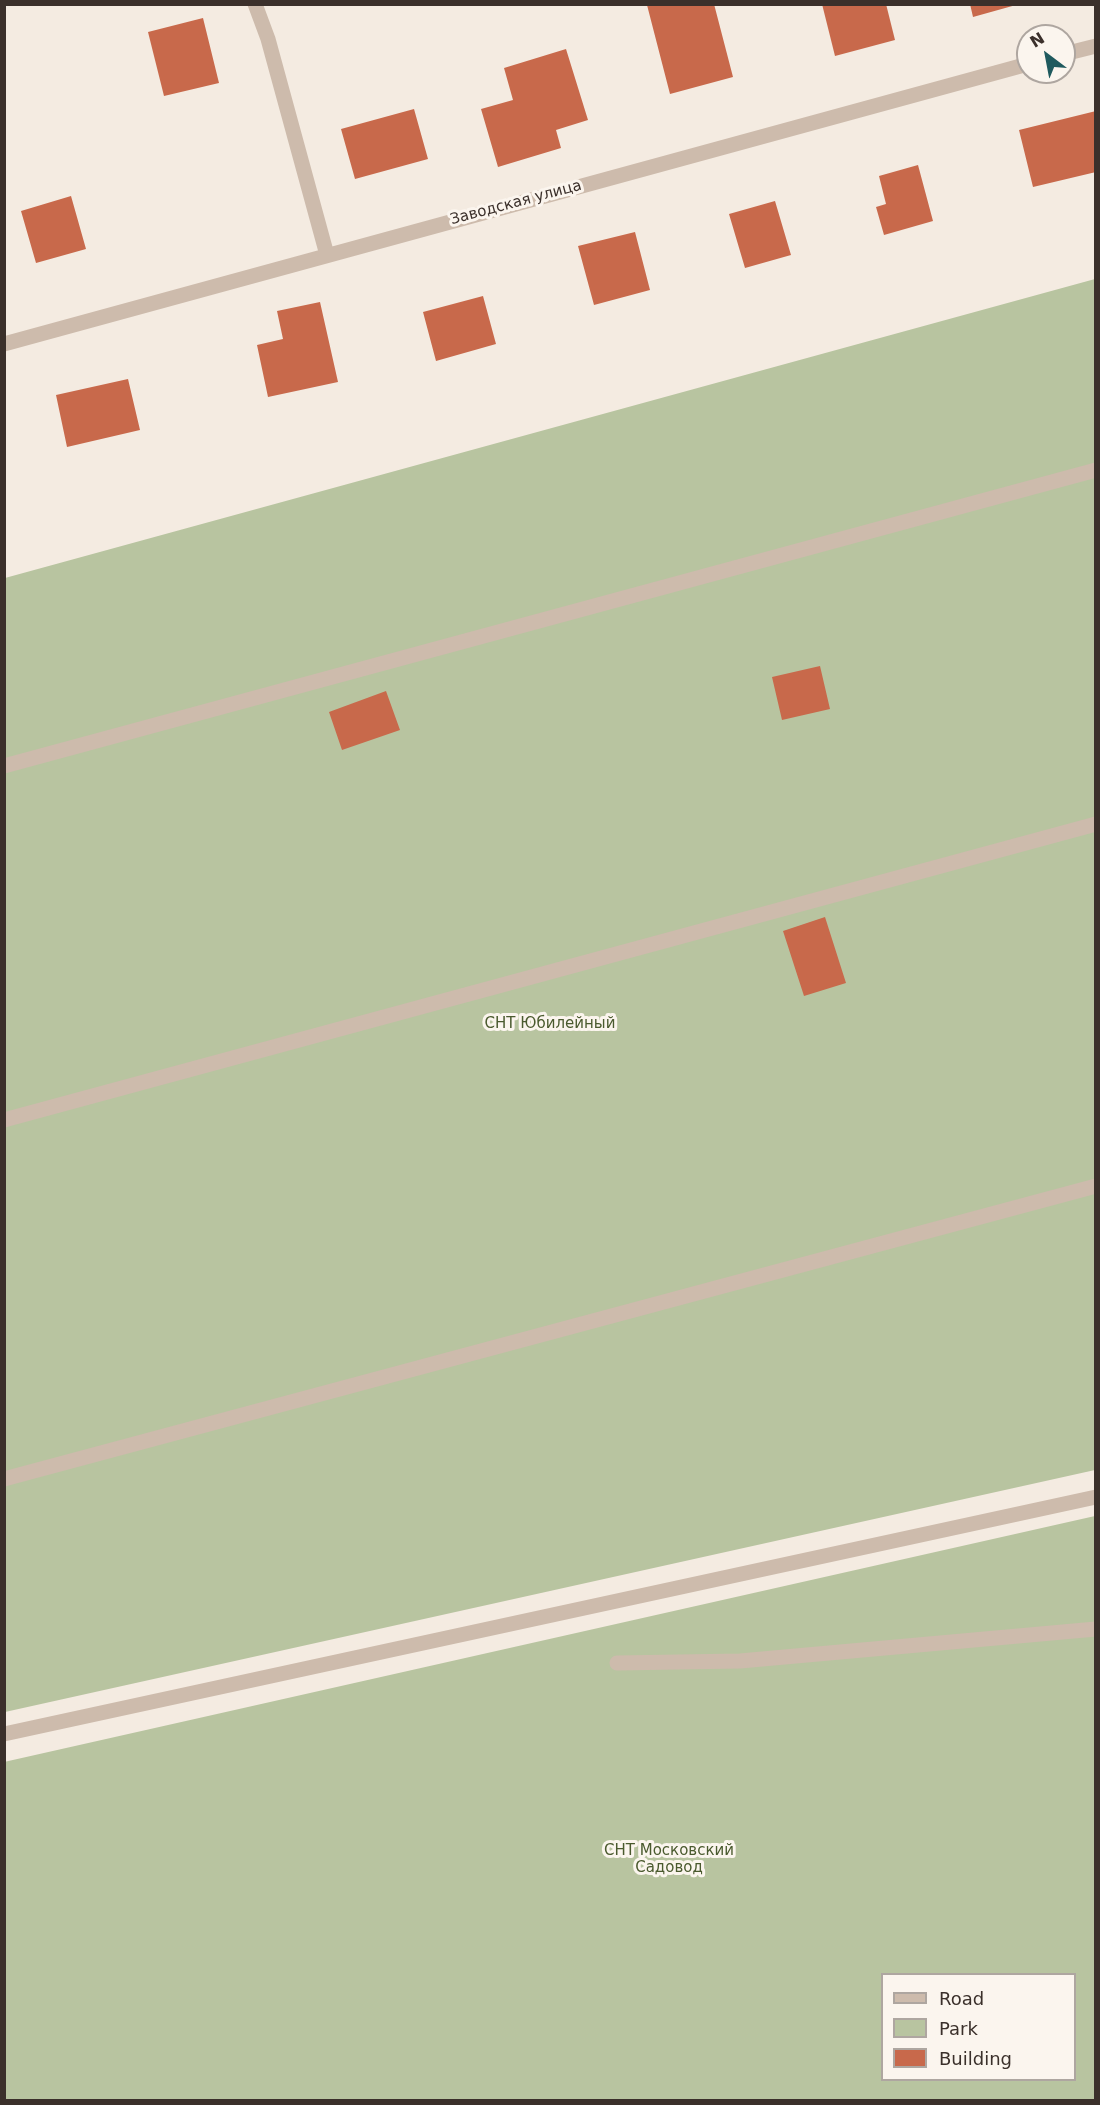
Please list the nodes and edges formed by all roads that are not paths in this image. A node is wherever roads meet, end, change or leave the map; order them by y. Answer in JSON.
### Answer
{"nodes":[{"id":1,"x":255,"y":4,"type":"edge"},
{"id":2,"x":1095,"y":46,"type":"edge"},
{"id":3,"x":1076,"y":51,"type":"edge"},
{"id":4,"x":1016,"y":67,"type":"edge"},
{"id":5,"x":327,"y":255,"type":"junction"},
{"id":6,"x":4,"y":344,"type":"edge"},
{"id":7,"x":1095,"y":470,"type":"edge"},
{"id":8,"x":4,"y":766,"type":"edge"},
{"id":9,"x":1095,"y":824,"type":"edge"},
{"id":10,"x":4,"y":1120,"type":"edge"},
{"id":11,"x":1095,"y":1186,"type":"edge"},
{"id":12,"x":4,"y":1479,"type":"edge"},
{"id":13,"x":1095,"y":1497,"type":"edge"},
{"id":14,"x":1095,"y":1629,"type":"edge"},
{"id":15,"x":617,"y":1663,"type":"dead end"},
{"id":16,"x":4,"y":1734,"type":"edge"}],
"edges":[{"from":1,"to":5,"type":"street"},
{"from":2,"to":3,"type":"street"},
{"from":4,"to":5,"type":"street","name":"Заводская улица"},
{"from":5,"to":6,"type":"street","name":"Заводская улица"},
{"from":7,"to":8,"type":"street"},
{"from":9,"to":10,"type":"street"},
{"from":11,"to":12,"type":"street"},
{"from":13,"to":16,"type":"street"},
{"from":14,"to":15,"type":"street"}]}
